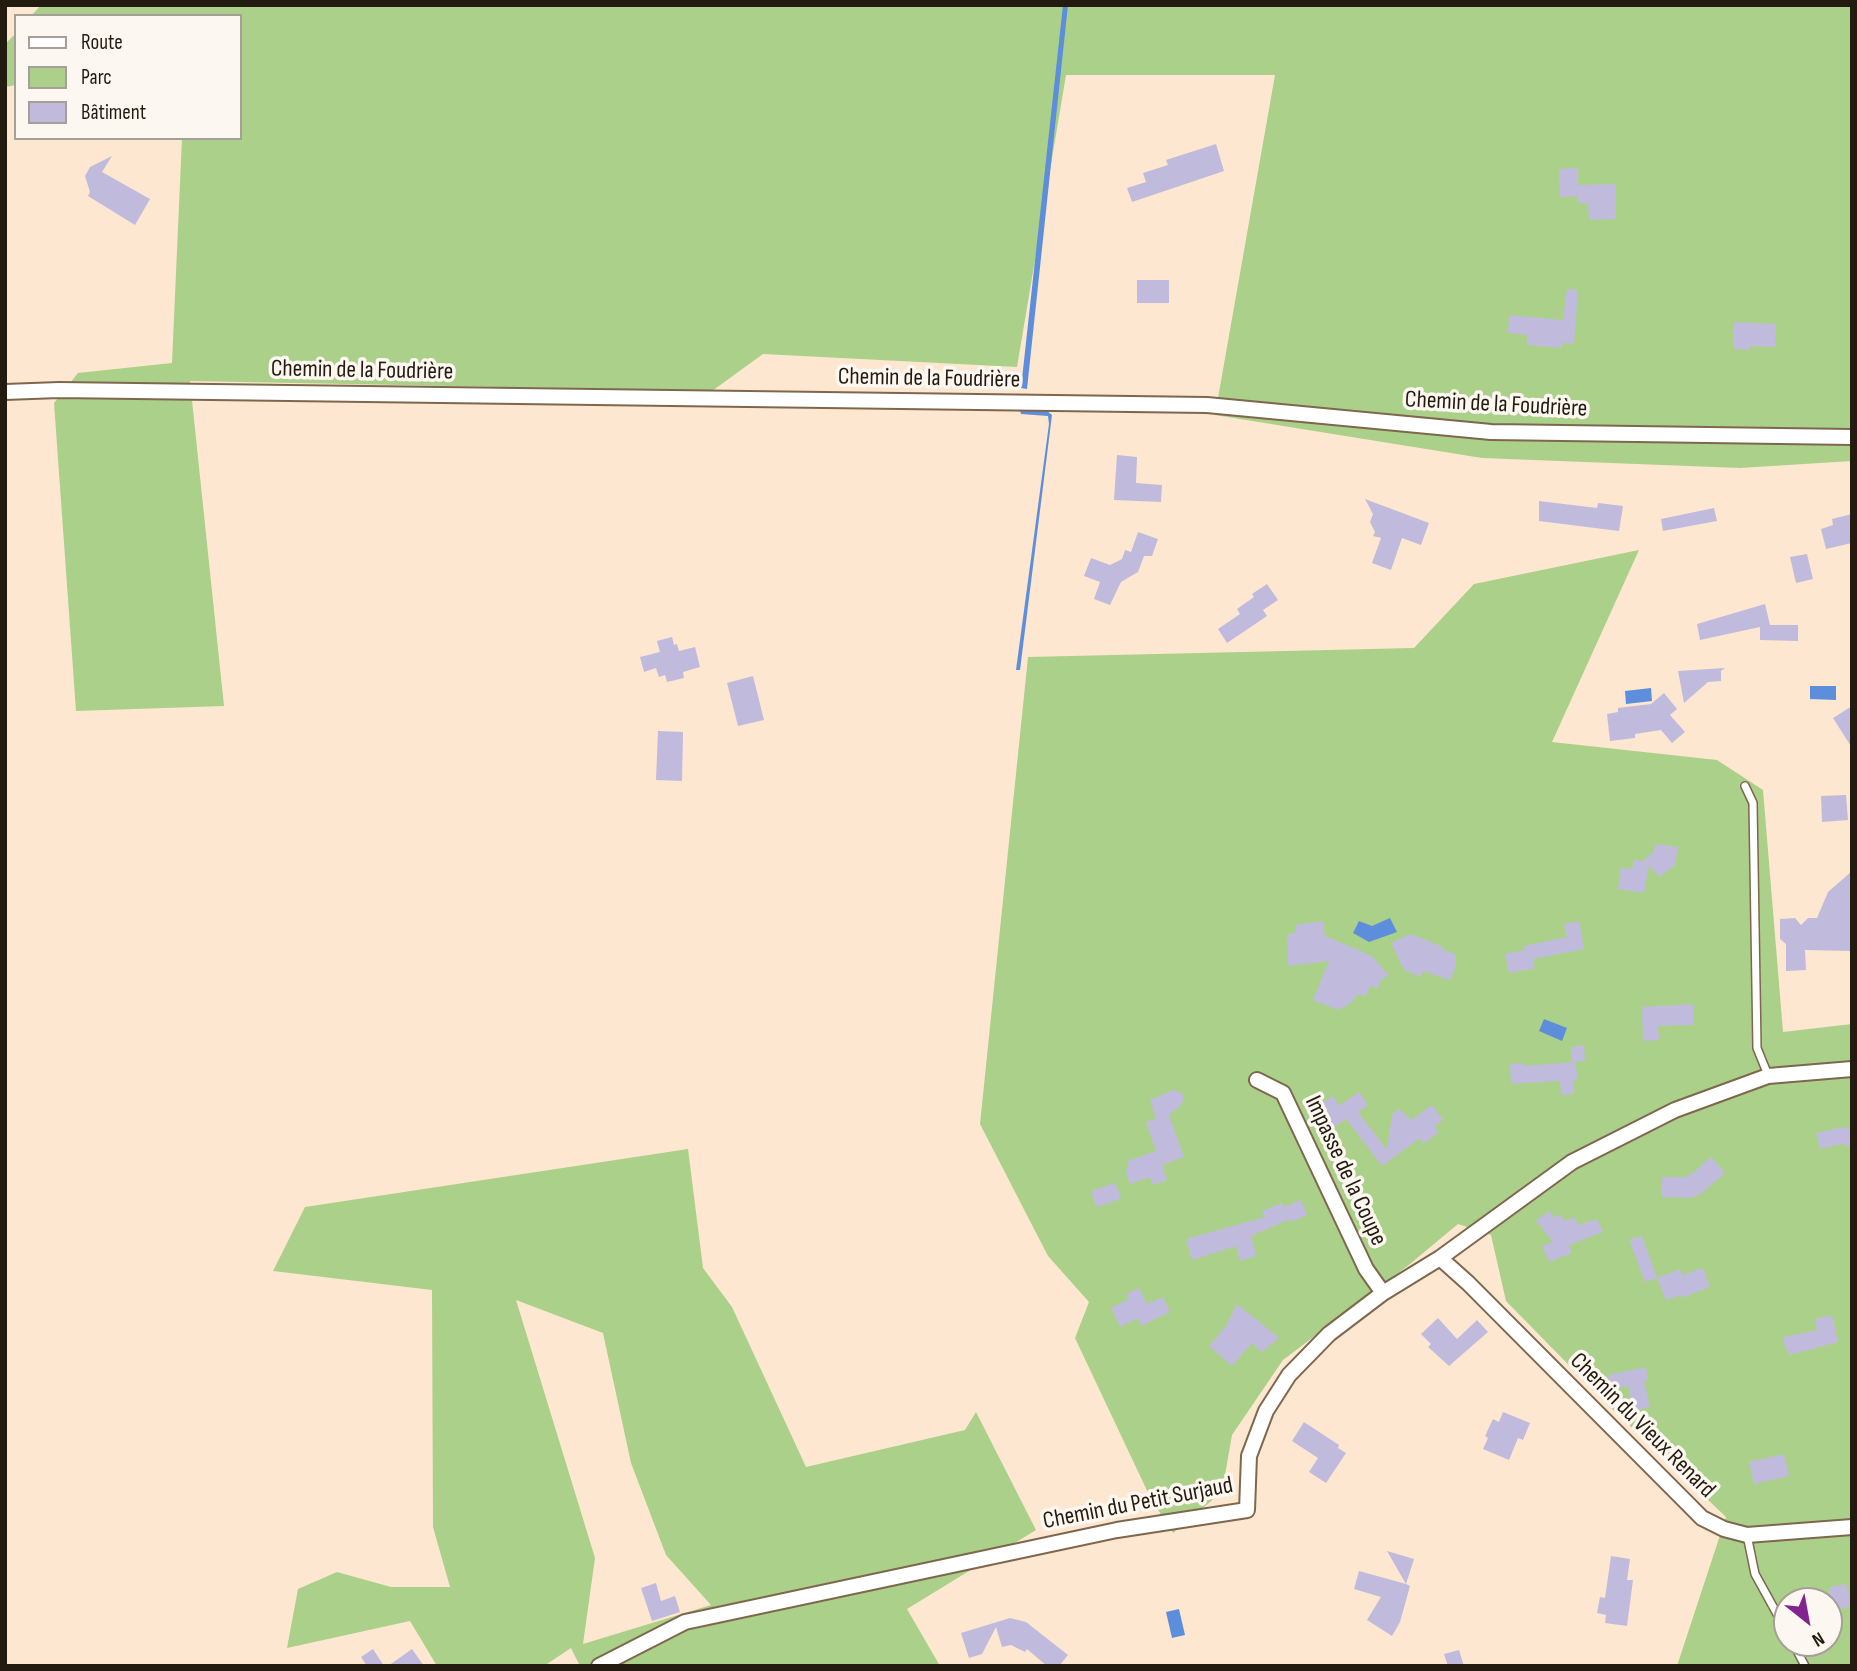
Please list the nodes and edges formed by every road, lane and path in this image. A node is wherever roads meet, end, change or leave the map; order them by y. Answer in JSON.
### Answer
{"nodes":[{"id":1,"x":5,"y":392,"type":"edge"},
{"id":2,"x":1852,"y":437,"type":"edge"},
{"id":3,"x":1745,"y":786,"type":"dead end"},
{"id":4,"x":1852,"y":1069,"type":"edge"},
{"id":5,"x":1768,"y":1076,"type":"junction"},
{"id":6,"x":1257,"y":1080,"type":"dead end"},
{"id":7,"x":1440,"y":1258,"type":"junction"},
{"id":8,"x":1383,"y":1293,"type":"junction"},
{"id":9,"x":1852,"y":1527,"type":"edge"},
{"id":10,"x":1747,"y":1535,"type":"junction"},
{"id":11,"x":1773,"y":1607,"type":"edge"},
{"id":12,"x":598,"y":1666,"type":"edge"}],
"edges":[{"from":1,"to":2,"type":"street","name":"Chemin de la Foudrière"},
{"from":3,"to":5,"type":"lane"},
{"from":4,"to":5,"type":"street","name":"Chemin du Petit Surjaud"},
{"from":5,"to":7,"type":"street","name":"Chemin du Petit Surjaud"},
{"from":6,"to":8,"type":"street","name":"Impasse de la Coupe"},
{"from":7,"to":8,"type":"street","name":"Chemin du Petit Surjaud"},
{"from":7,"to":10,"type":"street","name":"Chemin du Vieux Renard"},
{"from":8,"to":12,"type":"street","name":"Chemin du Petit Surjaud"},
{"from":9,"to":10,"type":"street","name":"Chemin du Vieux Renard"},
{"from":10,"to":11,"type":"lane"}]}
